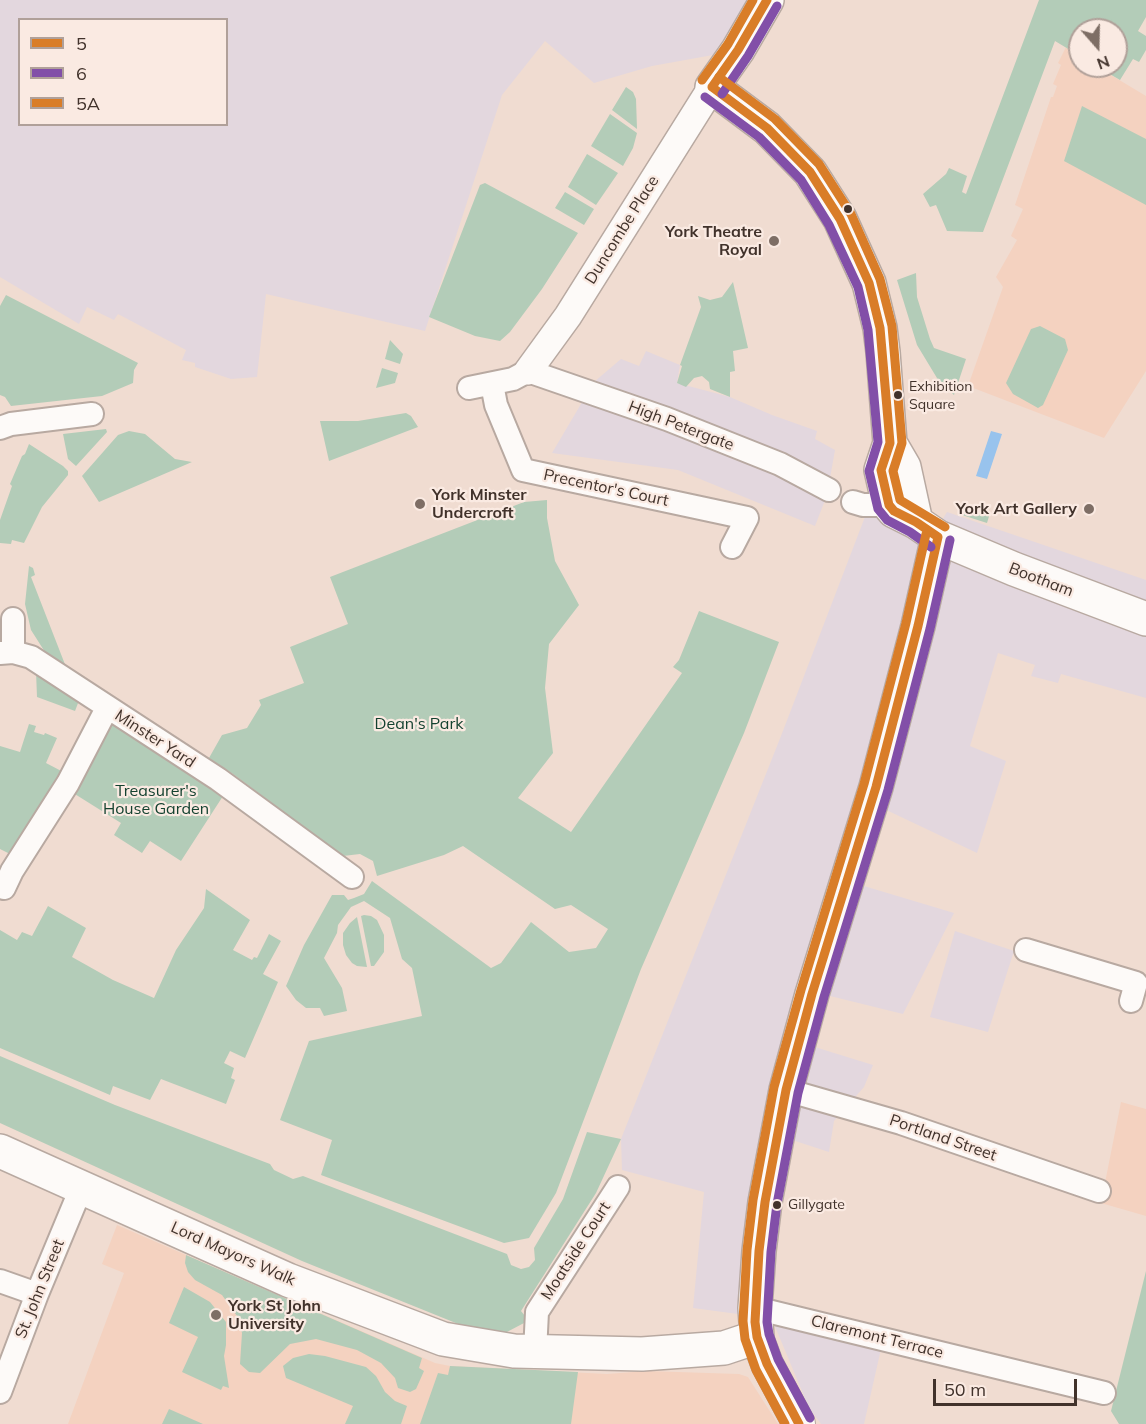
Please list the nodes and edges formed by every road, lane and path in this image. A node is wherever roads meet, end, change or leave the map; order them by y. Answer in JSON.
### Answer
{"nodes":[{"id":1,"x":767,"y":0,"type":"edge"},
{"id":2,"x":712,"y":87,"type":"junction"},
{"id":3,"x":528,"y":371,"type":"junction"},
{"id":4,"x":492,"y":384,"type":"junction"},
{"id":5,"x":469,"y":388,"type":"dead end"},
{"id":6,"x":92,"y":414,"type":"dead end"},
{"id":7,"x":0,"y":428,"type":"edge"},
{"id":8,"x":830,"y":490,"type":"dead end"},
{"id":9,"x":853,"y":501,"type":"dead end"},
{"id":10,"x":914,"y":521,"type":"junction"},
{"id":11,"x":732,"y":547,"type":"dead end"},
{"id":12,"x":13,"y":619,"type":"dead end"},
{"id":13,"x":1146,"y":619,"type":"edge"},
{"id":14,"x":7,"y":652,"type":"edge"},
{"id":15,"x":107,"y":708,"type":"junction"},
{"id":16,"x":352,"y":877,"type":"dead end"},
{"id":17,"x":6,"y":879,"type":"edge"},
{"id":18,"x":1026,"y":950,"type":"dead end"},
{"id":19,"x":1131,"y":1000,"type":"dead end"},
{"id":20,"x":786,"y":1090,"type":"junction"},
{"id":21,"x":0,"y":1151,"type":"edge"},
{"id":22,"x":82,"y":1186,"type":"junction"},
{"id":23,"x":618,"y":1187,"type":"dead end"},
{"id":24,"x":1100,"y":1191,"type":"dead end"},
{"id":25,"x":0,"y":1281,"type":"edge"},
{"id":26,"x":37,"y":1294,"type":"junction"},
{"id":27,"x":756,"y":1322,"type":"junction"},
{"id":28,"x":535,"y":1352,"type":"junction"},
{"id":29,"x":0,"y":1392,"type":"edge"},
{"id":30,"x":1104,"y":1393,"type":"dead end"},
{"id":31,"x":799,"y":1424,"type":"edge"}],
"edges":[{"from":1,"to":2,"type":"main road"},
{"from":2,"to":3,"type":"street","name":"Duncombe Place"},
{"from":2,"to":10,"type":"main road"},
{"from":3,"to":4,"type":"street"},
{"from":3,"to":8,"type":"street","name":"High Petergate"},
{"from":4,"to":5,"type":"street"},
{"from":4,"to":11,"type":"street","name":"Precentor's Court"},
{"from":6,"to":7,"type":"street"},
{"from":9,"to":10,"type":"street"},
{"from":10,"to":13,"type":"main road","name":"Bootham"},
{"from":10,"to":20,"type":"main road"},
{"from":12,"to":14,"type":"street"},
{"from":14,"to":15,"type":"street","name":"Minster Yard"},
{"from":15,"to":16,"type":"street","name":"Minster Yard"},
{"from":15,"to":17,"type":"street"},
{"from":18,"to":19,"type":"street"},
{"from":20,"to":24,"type":"street","name":"Portland Street"},
{"from":20,"to":27,"type":"main road"},
{"from":21,"to":22,"type":"main road","name":"Lord Mayors Walk"},
{"from":22,"to":26,"type":"street","name":"St. John Street"},
{"from":22,"to":28,"type":"main road","name":"Lord Mayors Walk"},
{"from":23,"to":28,"type":"street","name":"Moatside Court"},
{"from":25,"to":26,"type":"street"},
{"from":26,"to":29,"type":"street","name":"St. John Street"},
{"from":27,"to":28,"type":"main road","name":"Lord Mayors Walk"},
{"from":27,"to":30,"type":"street","name":"Claremont Terrace"},
{"from":27,"to":31,"type":"main road"}]}
